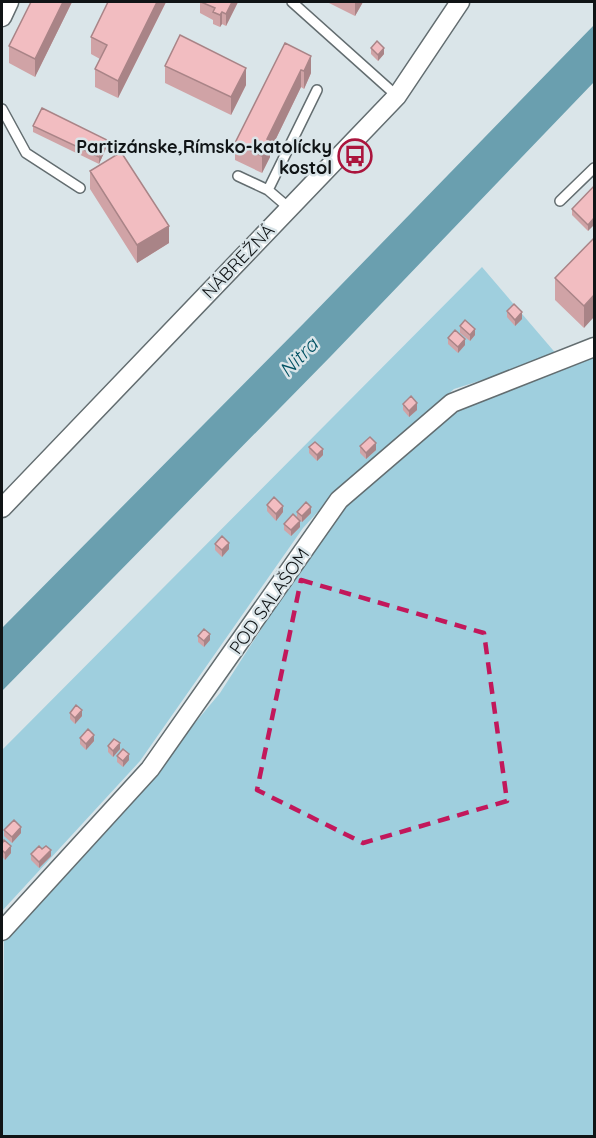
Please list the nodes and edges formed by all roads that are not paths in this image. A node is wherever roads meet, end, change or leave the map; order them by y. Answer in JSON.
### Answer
{"nodes":[{"id":1,"x":9,"y":2,"type":"edge"},
{"id":2,"x":292,"y":2,"type":"edge"},
{"id":3,"x":460,"y":2,"type":"edge"},
{"id":4,"x":2,"y":17,"type":"edge"},
{"id":5,"x":317,"y":90,"type":"dead end"},
{"id":6,"x":397,"y":96,"type":"junction"},
{"id":7,"x":2,"y":110,"type":"edge"},
{"id":8,"x":594,"y":168,"type":"edge"},
{"id":9,"x":238,"y":176,"type":"dead end"},
{"id":10,"x":80,"y":188,"type":"dead end"},
{"id":11,"x":268,"y":190,"type":"junction"},
{"id":12,"x":560,"y":201,"type":"dead end"},
{"id":13,"x":289,"y":208,"type":"junction"},
{"id":14,"x":594,"y":346,"type":"edge"},
{"id":15,"x":2,"y":508,"type":"edge"},
{"id":16,"x":2,"y":931,"type":"edge"}],
"edges":[{"from":1,"to":4,"type":"street"},
{"from":2,"to":6,"type":"lane"},
{"from":3,"to":6,"type":"street","name":"NÁBREŽNÁ"},
{"from":5,"to":11,"type":"lane"},
{"from":6,"to":13,"type":"street","name":"NÁBREŽNÁ"},
{"from":7,"to":10,"type":"lane"},
{"from":8,"to":12,"type":"lane"},
{"from":9,"to":11,"type":"lane"},
{"from":11,"to":13,"type":"lane"},
{"from":13,"to":15,"type":"street","name":"NÁBREŽNÁ"},
{"from":14,"to":16,"type":"street","name":"POD SALAŠOM"}]}
